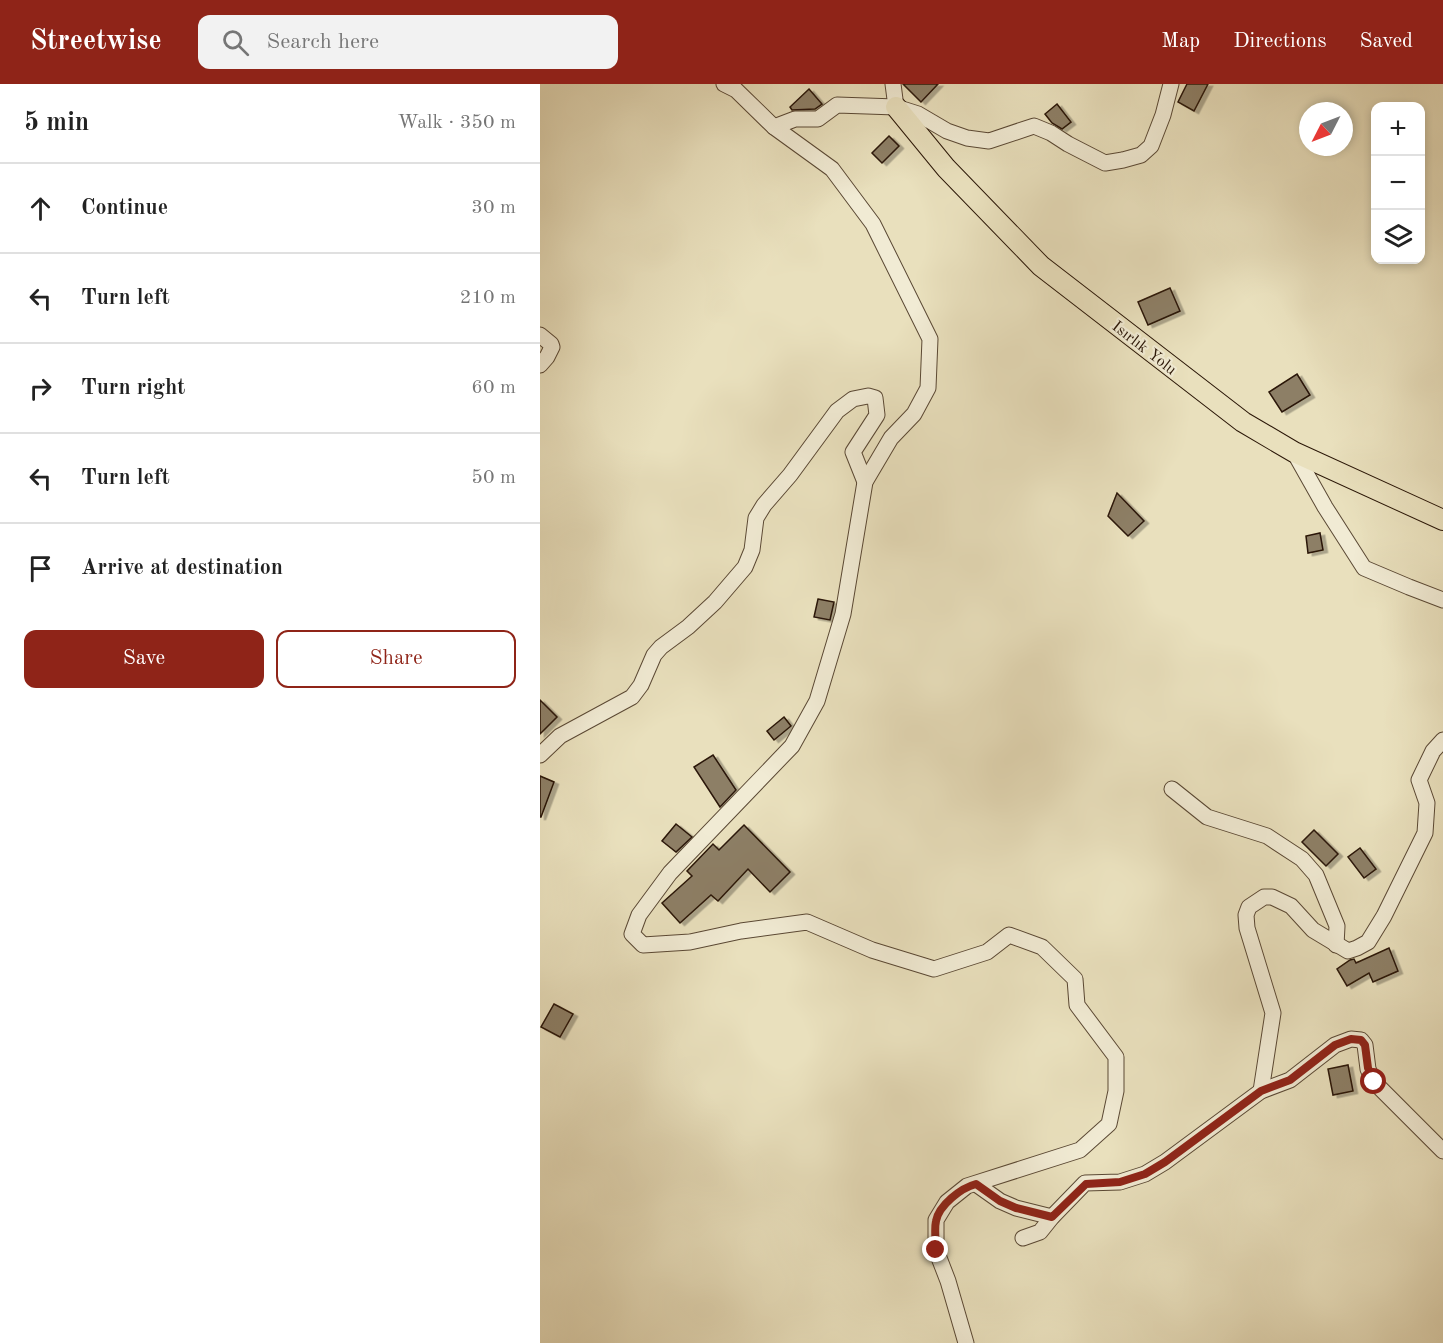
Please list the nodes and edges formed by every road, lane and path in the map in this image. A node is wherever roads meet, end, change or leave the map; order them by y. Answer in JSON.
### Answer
{"nodes":[{"id":1,"x":893,"y":84,"type":"edge"},
{"id":2,"x":1171,"y":84,"type":"edge"},
{"id":3,"x":732,"y":86,"type":"edge"},
{"id":4,"x":896,"y":107,"type":"junction"},
{"id":5,"x":774,"y":127,"type":"junction"},
{"id":6,"x":540,"y":335,"type":"edge"},
{"id":7,"x":540,"y":365,"type":"edge"},
{"id":8,"x":1294,"y":452,"type":"junction"},
{"id":9,"x":865,"y":482,"type":"junction"},
{"id":10,"x":1443,"y":520,"type":"edge"},
{"id":11,"x":1443,"y":600,"type":"edge"},
{"id":12,"x":1443,"y":740,"type":"edge"},
{"id":13,"x":540,"y":755,"type":"edge"},
{"id":14,"x":1172,"y":789,"type":"dead end"},
{"id":15,"x":1336,"y":945,"type":"junction"},
{"id":16,"x":1261,"y":1091,"type":"junction"},
{"id":17,"x":1443,"y":1151,"type":"edge"},
{"id":18,"x":976,"y":1184,"type":"junction"},
{"id":19,"x":1052,"y":1217,"type":"junction"},
{"id":20,"x":1023,"y":1238,"type":"dead end"},
{"id":21,"x":966,"y":1343,"type":"edge"}],
"edges":[{"from":1,"to":4,"type":"street"},
{"from":2,"to":4,"type":"street"},
{"from":3,"to":5,"type":"street"},
{"from":4,"to":5,"type":"street"},
{"from":4,"to":8,"type":"main road","name":"Isırlık Yolu"},
{"from":5,"to":9,"type":"street"},
{"from":6,"to":7,"type":"street"},
{"from":8,"to":10,"type":"main road","name":"Isırlık Yolu"},
{"from":8,"to":11,"type":"street"},
{"from":9,"to":13,"type":"street"},
{"from":9,"to":18,"type":"street"},
{"from":12,"to":15,"type":"street"},
{"from":14,"to":15,"type":"street"},
{"from":15,"to":16,"type":"street"},
{"from":16,"to":17,"type":"street"},
{"from":16,"to":19,"type":"street"},
{"from":18,"to":19,"type":"street"},
{"from":18,"to":21,"type":"street"},
{"from":19,"to":20,"type":"street"}]}
